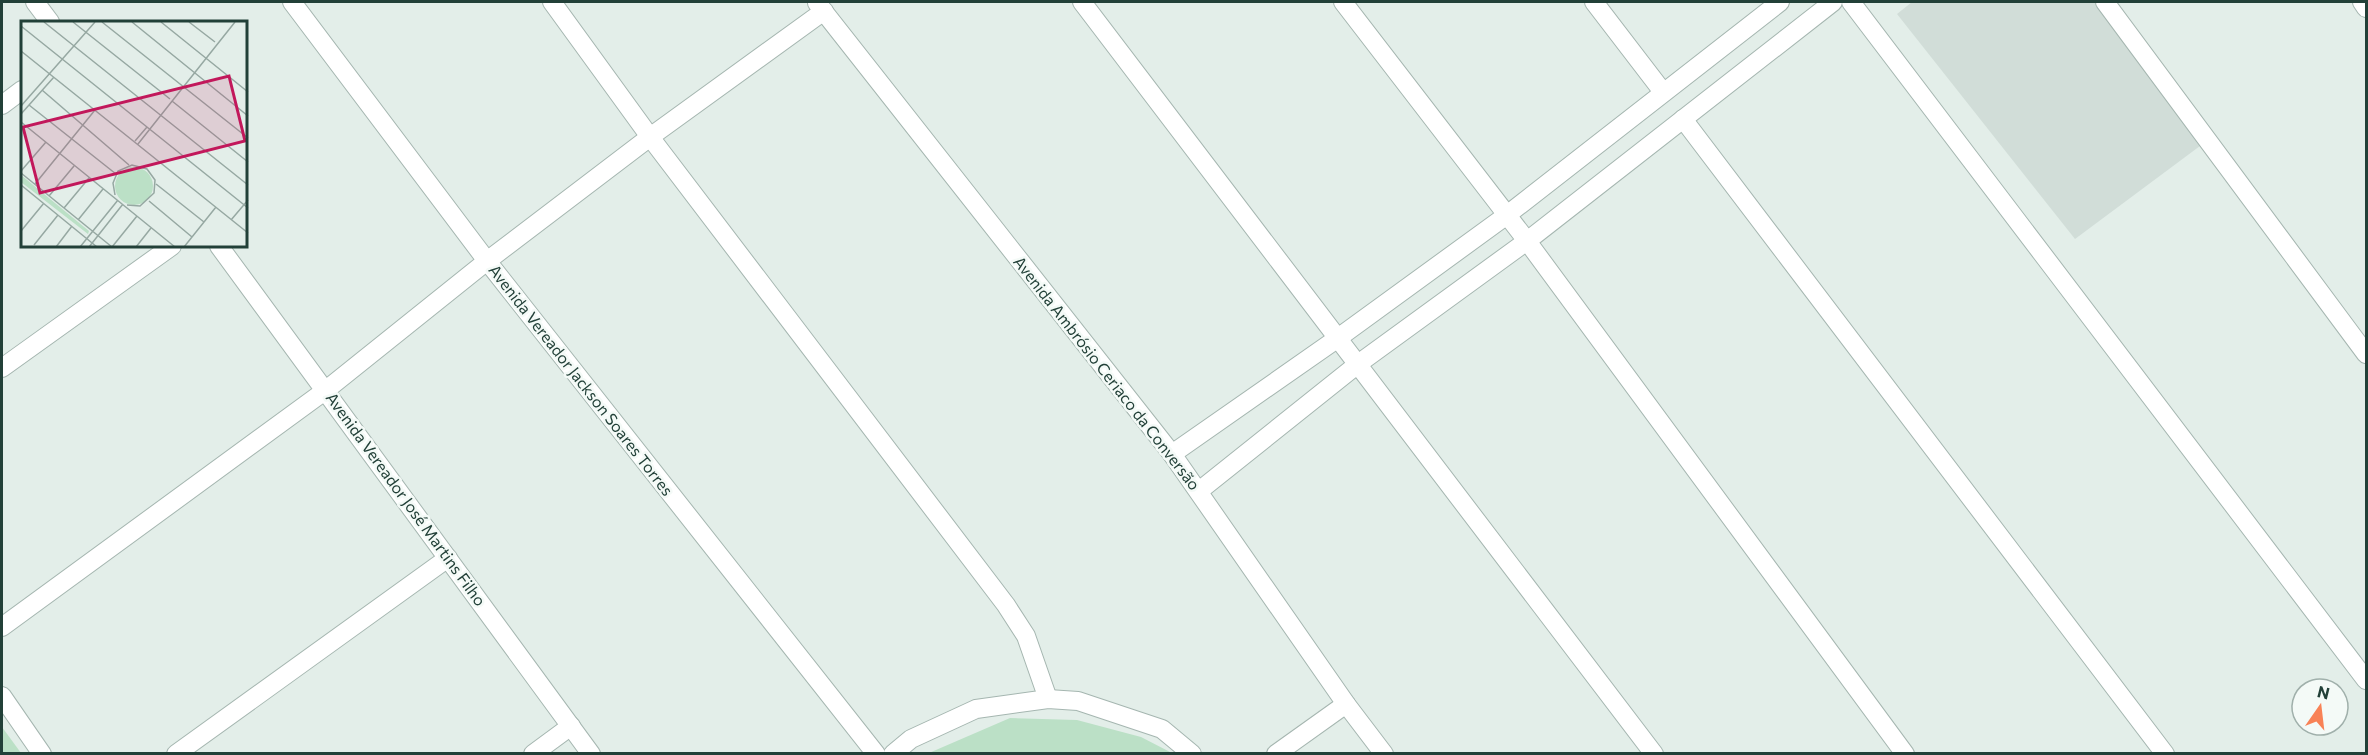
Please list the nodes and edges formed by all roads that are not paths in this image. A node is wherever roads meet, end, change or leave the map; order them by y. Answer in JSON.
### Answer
{"nodes":[{"id":1,"x":35,"y":2,"type":"edge"},
{"id":2,"x":292,"y":2,"type":"edge"},
{"id":3,"x":552,"y":2,"type":"edge"},
{"id":4,"x":1082,"y":2,"type":"edge"},
{"id":5,"x":1343,"y":2,"type":"edge"},
{"id":6,"x":1594,"y":2,"type":"edge"},
{"id":7,"x":1780,"y":2,"type":"edge"},
{"id":8,"x":1833,"y":2,"type":"edge"},
{"id":9,"x":1851,"y":2,"type":"edge"},
{"id":10,"x":2105,"y":2,"type":"edge"},
{"id":11,"x":2362,"y":2,"type":"edge"},
{"id":12,"x":820,"y":7,"type":"edge"},
{"id":13,"x":2367,"y":8,"type":"edge"},
{"id":14,"x":49,"y":21,"type":"edge"},
{"id":15,"x":21,"y":91,"type":"edge"},
{"id":16,"x":1663,"y":92,"type":"junction"},
{"id":17,"x":2,"y":105,"type":"edge"},
{"id":18,"x":1683,"y":119,"type":"junction"},
{"id":19,"x":650,"y":138,"type":"junction"},
{"id":20,"x":1507,"y":215,"type":"junction"},
{"id":21,"x":1527,"y":241,"type":"junction"},
{"id":22,"x":169,"y":248,"type":"edge"},
{"id":23,"x":220,"y":248,"type":"edge"},
{"id":24,"x":487,"y":261,"type":"junction"},
{"id":25,"x":1338,"y":338,"type":"junction"},
{"id":26,"x":2367,"y":354,"type":"edge"},
{"id":27,"x":1358,"y":364,"type":"junction"},
{"id":28,"x":2,"y":368,"type":"edge"},
{"id":29,"x":326,"y":390,"type":"junction"},
{"id":30,"x":1172,"y":454,"type":"junction"},
{"id":31,"x":1199,"y":491,"type":"junction"},
{"id":32,"x":448,"y":558,"type":"junction"},
{"id":33,"x":2,"y":627,"type":"edge"},
{"id":34,"x":2367,"y":680,"type":"edge"},
{"id":35,"x":2,"y":696,"type":"edge"},
{"id":36,"x":1048,"y":699,"type":"junction"},
{"id":37,"x":1346,"y":704,"type":"junction"},
{"id":38,"x":571,"y":726,"type":"junction"},
{"id":39,"x":42,"y":753,"type":"edge"},
{"id":40,"x":176,"y":753,"type":"edge"},
{"id":41,"x":533,"y":753,"type":"edge"},
{"id":42,"x":591,"y":753,"type":"edge"},
{"id":43,"x":876,"y":753,"type":"edge"},
{"id":44,"x":893,"y":753,"type":"edge"},
{"id":45,"x":1191,"y":753,"type":"edge"},
{"id":46,"x":1276,"y":753,"type":"edge"},
{"id":47,"x":1384,"y":753,"type":"edge"},
{"id":48,"x":1654,"y":753,"type":"edge"},
{"id":49,"x":1905,"y":753,"type":"edge"},
{"id":50,"x":2165,"y":753,"type":"edge"}],
"edges":[{"from":1,"to":14,"type":"street"},
{"from":2,"to":24,"type":"street","name":"Avenida Vereador Jackson Soares Torres"},
{"from":3,"to":19,"type":"street"},
{"from":4,"to":25,"type":"street"},
{"from":5,"to":20,"type":"street"},
{"from":6,"to":16,"type":"street"},
{"from":7,"to":16,"type":"street"},
{"from":8,"to":18,"type":"street"},
{"from":9,"to":34,"type":"street"},
{"from":10,"to":26,"type":"street"},
{"from":11,"to":13,"type":"street"},
{"from":12,"to":19,"type":"street"},
{"from":12,"to":30,"type":"street","name":"Avenida Ambrósio Ceriaco da Conversão"},
{"from":15,"to":17,"type":"street"},
{"from":16,"to":20,"type":"street"},
{"from":18,"to":21,"type":"street"},
{"from":18,"to":50,"type":"street"},
{"from":19,"to":24,"type":"street"},
{"from":19,"to":36,"type":"street"},
{"from":20,"to":21,"type":"street"},
{"from":20,"to":25,"type":"street"},
{"from":21,"to":27,"type":"street"},
{"from":21,"to":49,"type":"street"},
{"from":22,"to":28,"type":"street"},
{"from":23,"to":29,"type":"street","name":"Avenida Vereador José Martins Filho"},
{"from":24,"to":29,"type":"street"},
{"from":24,"to":43,"type":"street","name":"Avenida Vereador Jackson Soares Torres"},
{"from":25,"to":27,"type":"street"},
{"from":25,"to":30,"type":"street"},
{"from":27,"to":31,"type":"street"},
{"from":27,"to":48,"type":"street"},
{"from":29,"to":32,"type":"street","name":"Avenida Vereador José Martins Filho"},
{"from":29,"to":33,"type":"street"},
{"from":30,"to":31,"type":"street","name":"Avenida Ambrósio Ceriaco da Conversão"},
{"from":31,"to":37,"type":"street","name":"Avenida Ambrósio Ceriaco da Conversão"},
{"from":32,"to":38,"type":"street","name":"Avenida Vereador José Martins Filho"},
{"from":32,"to":40,"type":"street"},
{"from":35,"to":39,"type":"street"},
{"from":36,"to":44,"type":"street"},
{"from":36,"to":45,"type":"street"},
{"from":37,"to":46,"type":"street"},
{"from":37,"to":47,"type":"street","name":"Avenida Ambrósio Ceriaco da Conversão"},
{"from":38,"to":41,"type":"street"},
{"from":38,"to":42,"type":"street","name":"Avenida Vereador José Martins Filho"}]}
